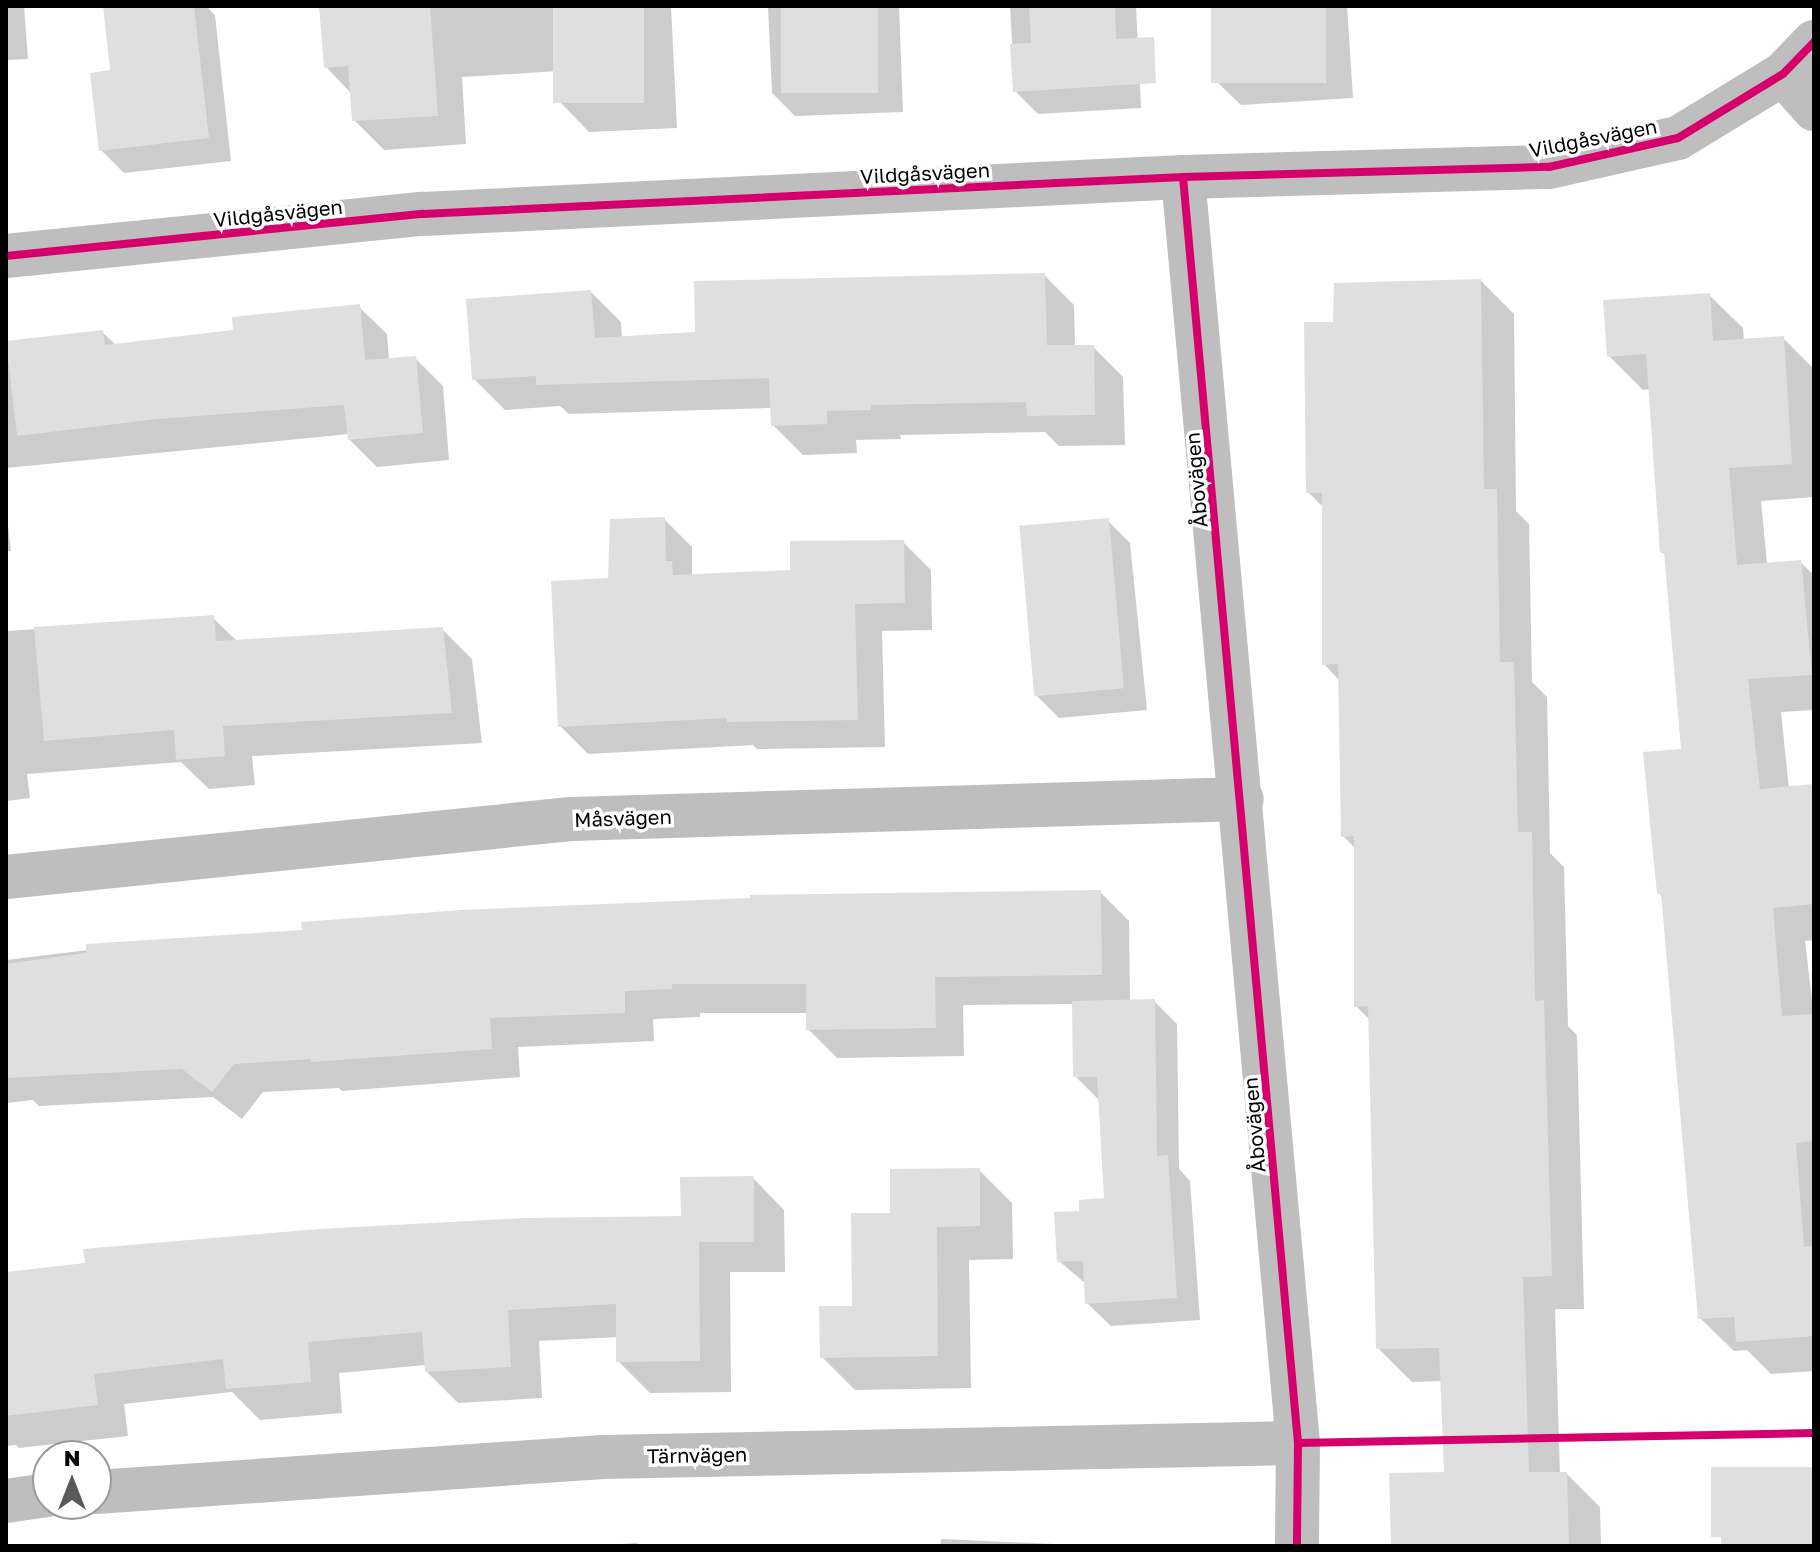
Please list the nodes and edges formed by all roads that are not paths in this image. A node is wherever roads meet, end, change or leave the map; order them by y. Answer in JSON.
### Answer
{"nodes":[{"id":1,"x":1814,"y":42,"type":"edge"},
{"id":2,"x":1783,"y":74,"type":"junction"},
{"id":3,"x":1814,"y":109,"type":"edge"},
{"id":4,"x":1183,"y":177,"type":"junction"},
{"id":5,"x":6,"y":256,"type":"edge"},
{"id":6,"x":1242,"y":799,"type":"junction"},
{"id":7,"x":6,"y":877,"type":"edge"},
{"id":8,"x":1298,"y":1443,"type":"junction"},
{"id":9,"x":112,"y":1491,"type":"edge"},
{"id":10,"x":32,"y":1497,"type":"edge"},
{"id":11,"x":6,"y":1501,"type":"edge"},
{"id":12,"x":1297,"y":1546,"type":"edge"}],
"edges":[{"from":1,"to":2,"type":"street","name":"Vildgåsvägen"},
{"from":2,"to":3,"type":"street"},
{"from":2,"to":4,"type":"street","name":"Vildgåsvägen"},
{"from":4,"to":5,"type":"street","name":"Vildgåsvägen"},
{"from":4,"to":6,"type":"street","name":"Åbovägen"},
{"from":6,"to":7,"type":"street","name":"Måsvägen"},
{"from":6,"to":8,"type":"street","name":"Åbovägen"},
{"from":8,"to":9,"type":"street","name":"Tärnvägen"},
{"from":8,"to":12,"type":"street","name":"Åbovägen"},
{"from":10,"to":11,"type":"street"}]}
